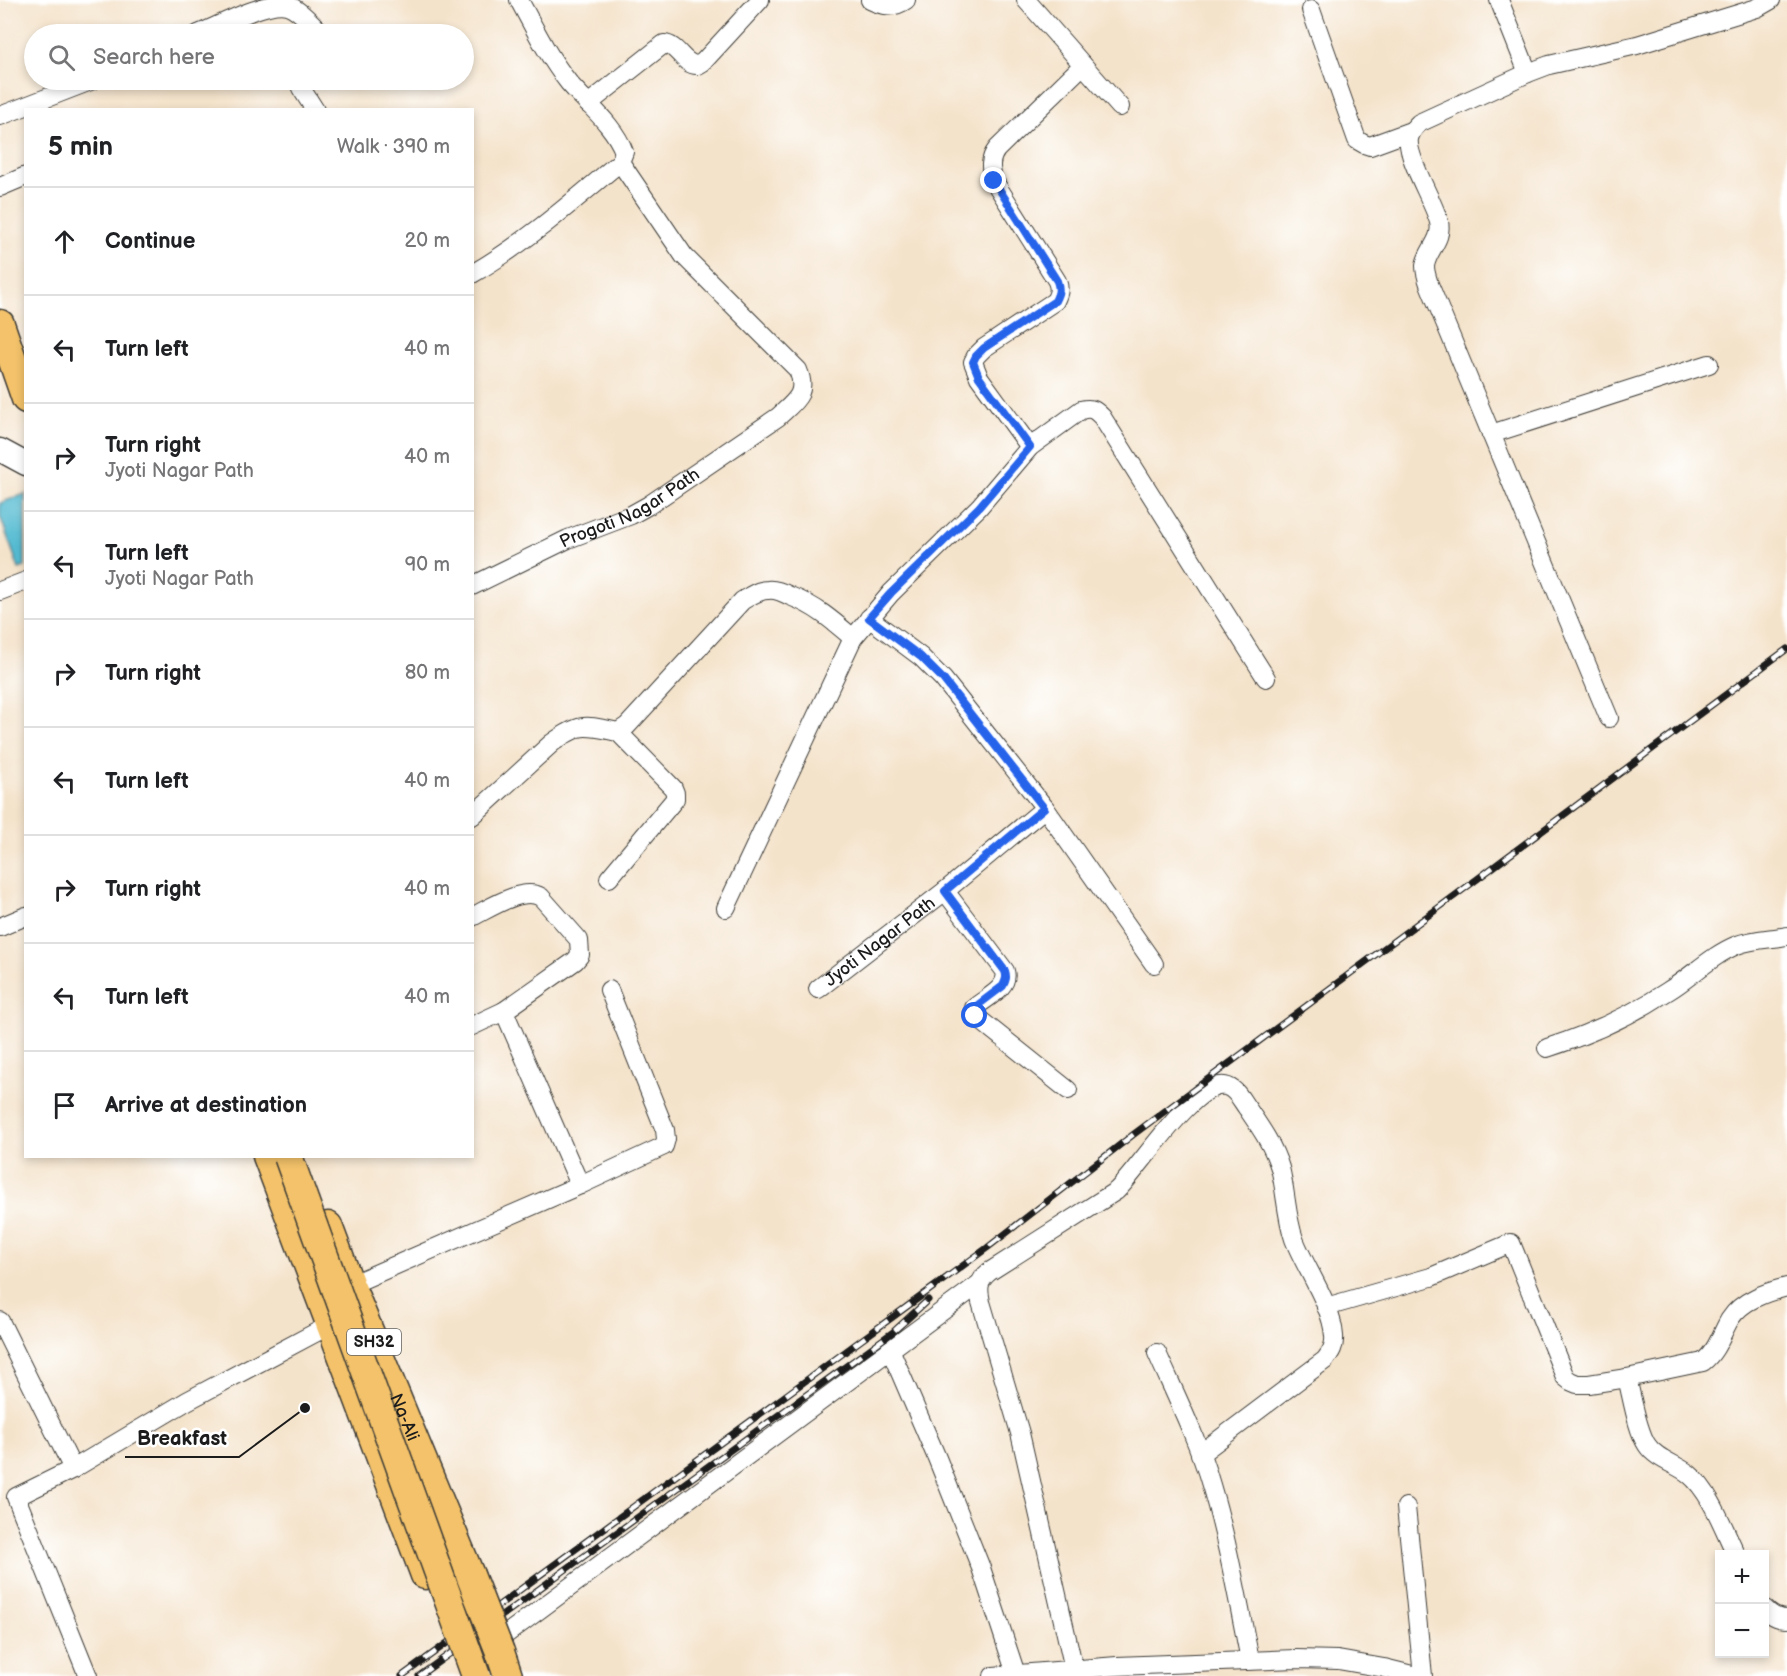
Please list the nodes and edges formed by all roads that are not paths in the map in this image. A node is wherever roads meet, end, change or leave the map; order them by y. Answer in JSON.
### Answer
{"nodes":[{"id":1,"x":519,"y":0,"type":"edge"},
{"id":2,"x":760,"y":0,"type":"edge"},
{"id":3,"x":870,"y":0,"type":"edge"},
{"id":4,"x":906,"y":0,"type":"edge"},
{"id":5,"x":1026,"y":0,"type":"edge"},
{"id":6,"x":1499,"y":0,"type":"edge"},
{"id":7,"x":1771,"y":0,"type":"edge"},
{"id":8,"x":268,"y":2,"type":"edge"},
{"id":9,"x":1311,"y":10,"type":"dead end"},
{"id":10,"x":220,"y":24,"type":"edge"},
{"id":11,"x":312,"y":24,"type":"edge"},
{"id":12,"x":1083,"y":65,"type":"junction"},
{"id":13,"x":1528,"y":73,"type":"junction"},
{"id":14,"x":67,"y":90,"type":"edge"},
{"id":15,"x":302,"y":90,"type":"edge"},
{"id":16,"x":588,"y":104,"type":"junction"},
{"id":17,"x":1120,"y":107,"type":"dead end"},
{"id":18,"x":314,"y":108,"type":"edge"},
{"id":19,"x":0,"y":116,"type":"edge"},
{"id":20,"x":1411,"y":131,"type":"junction"},
{"id":21,"x":621,"y":162,"type":"junction"},
{"id":22,"x":24,"y":177,"type":"edge"},
{"id":23,"x":0,"y":187,"type":"edge"},
{"id":24,"x":474,"y":273,"type":"edge"},
{"id":25,"x":0,"y":324,"type":"edge"},
{"id":26,"x":1709,"y":364,"type":"dead end"},
{"id":27,"x":24,"y":393,"type":"edge"},
{"id":28,"x":1491,"y":434,"type":"junction"},
{"id":29,"x":1030,"y":447,"type":"junction"},
{"id":30,"x":0,"y":450,"type":"edge"},
{"id":31,"x":24,"y":463,"type":"edge"},
{"id":32,"x":24,"y":582,"type":"edge"},
{"id":33,"x":474,"y":585,"type":"edge"},
{"id":34,"x":0,"y":591,"type":"edge"},
{"id":35,"x":869,"y":618,"type":"junction"},
{"id":36,"x":853,"y":638,"type":"junction"},
{"id":37,"x":1266,"y":678,"type":"dead end"},
{"id":38,"x":1609,"y":718,"type":"dead end"},
{"id":39,"x":618,"y":732,"type":"junction"},
{"id":40,"x":1044,"y":808,"type":"junction"},
{"id":41,"x":474,"y":814,"type":"edge"},
{"id":42,"x":609,"y":878,"type":"dead end"},
{"id":43,"x":945,"y":891,"type":"junction"},
{"id":44,"x":726,"y":908,"type":"dead end"},
{"id":45,"x":474,"y":916,"type":"edge"},
{"id":46,"x":24,"y":917,"type":"edge"},
{"id":47,"x":0,"y":927,"type":"edge"},
{"id":48,"x":1787,"y":936,"type":"edge"},
{"id":49,"x":1154,"y":964,"type":"dead end"},
{"id":50,"x":818,"y":989,"type":"dead end"},
{"id":51,"x":609,"y":990,"type":"dead end"},
{"id":52,"x":504,"y":1011,"type":"junction"},
{"id":53,"x":474,"y":1025,"type":"edge"},
{"id":54,"x":1547,"y":1048,"type":"dead end"},
{"id":55,"x":1068,"y":1090,"type":"dead end"},
{"id":56,"x":268,"y":1158,"type":"edge"},
{"id":57,"x":289,"y":1158,"type":"edge"},
{"id":58,"x":304,"y":1158,"type":"edge"},
{"id":59,"x":580,"y":1185,"type":"junction"},
{"id":60,"x":979,"y":1284,"type":"junction"},
{"id":61,"x":350,"y":1285,"type":"junction"},
{"id":62,"x":1787,"y":1287,"type":"edge"},
{"id":63,"x":1326,"y":1307,"type":"junction"},
{"id":64,"x":0,"y":1321,"type":"edge"},
{"id":65,"x":330,"y":1325,"type":"junction"},
{"id":66,"x":890,"y":1349,"type":"junction"},
{"id":67,"x":1157,"y":1353,"type":"dead end"},
{"id":68,"x":1627,"y":1378,"type":"junction"},
{"id":69,"x":1200,"y":1454,"type":"junction"},
{"id":70,"x":73,"y":1469,"type":"junction"},
{"id":71,"x":8,"y":1501,"type":"edge"},
{"id":72,"x":1406,"y":1507,"type":"dead end"},
{"id":73,"x":1734,"y":1550,"type":"edge"},
{"id":74,"x":1769,"y":1613,"type":"edge"},
{"id":75,"x":1787,"y":1619,"type":"edge"},
{"id":76,"x":502,"y":1656,"type":"edge"},
{"id":77,"x":1250,"y":1660,"type":"junction"},
{"id":78,"x":1074,"y":1669,"type":"junction"},
{"id":79,"x":1362,"y":1670,"type":"edge"},
{"id":80,"x":467,"y":1673,"type":"edge"},
{"id":81,"x":1016,"y":1674,"type":"junction"},
{"id":82,"x":88,"y":1676,"type":"edge"},
{"id":83,"x":993,"y":1676,"type":"edge"},
{"id":84,"x":1416,"y":1676,"type":"edge"},
{"id":85,"x":1423,"y":1676,"type":"edge"}],
"edges":[{"from":1,"to":16,"type":"street"},
{"from":2,"to":16,"type":"street"},
{"from":3,"to":4,"type":"street"},
{"from":5,"to":12,"type":"street"},
{"from":6,"to":13,"type":"street"},
{"from":7,"to":13,"type":"street"},
{"from":8,"to":10,"type":"street"},
{"from":8,"to":11,"type":"street"},
{"from":9,"to":20,"type":"street"},
{"from":12,"to":17,"type":"street"},
{"from":12,"to":29,"type":"street"},
{"from":13,"to":20,"type":"street"},
{"from":14,"to":19,"type":"street"},
{"from":15,"to":18,"type":"street"},
{"from":16,"to":21,"type":"street"},
{"from":20,"to":28,"type":"street"},
{"from":21,"to":24,"type":"street"},
{"from":21,"to":33,"type":"street","name":"Progoti Nagar Path"},
{"from":22,"to":23,"type":"street"},
{"from":25,"to":27,"type":"main road"},
{"from":26,"to":28,"type":"street"},
{"from":28,"to":38,"type":"street"},
{"from":29,"to":35,"type":"street"},
{"from":29,"to":37,"type":"street"},
{"from":30,"to":31,"type":"street"},
{"from":32,"to":34,"type":"street"},
{"from":35,"to":36,"type":"street"},
{"from":35,"to":40,"type":"street"},
{"from":36,"to":39,"type":"street"},
{"from":36,"to":44,"type":"street"},
{"from":39,"to":41,"type":"street"},
{"from":39,"to":42,"type":"street"},
{"from":40,"to":43,"type":"street","name":"Jyoti Nagar Path"},
{"from":40,"to":49,"type":"street"},
{"from":43,"to":50,"type":"street","name":"Jyoti Nagar Path"},
{"from":43,"to":55,"type":"street"},
{"from":45,"to":52,"type":"street"},
{"from":46,"to":47,"type":"street"},
{"from":48,"to":54,"type":"street"},
{"from":51,"to":59,"type":"street"},
{"from":52,"to":53,"type":"street"},
{"from":52,"to":59,"type":"street"},
{"from":56,"to":65,"type":"main road"},
{"from":57,"to":80,"type":"main road","bridge":true},
{"from":58,"to":61,"type":"main road","name":"Na-Ali","number":"SH32"},
{"from":59,"to":61,"type":"street"},
{"from":60,"to":63,"type":"street"},
{"from":60,"to":66,"type":"street"},
{"from":60,"to":78,"type":"street"},
{"from":61,"to":76,"type":"main road","name":"Na-Ali","number":"SH32","bridge":true},
{"from":62,"to":68,"type":"street"},
{"from":63,"to":68,"type":"street"},
{"from":63,"to":69,"type":"street"},
{"from":64,"to":70,"type":"street"},
{"from":65,"to":70,"type":"street"},
{"from":65,"to":80,"type":"main road"},
{"from":66,"to":76,"type":"street"},
{"from":66,"to":81,"type":"street"},
{"from":67,"to":69,"type":"street"},
{"from":68,"to":73,"type":"street"},
{"from":69,"to":77,"type":"street"},
{"from":70,"to":71,"type":"street"},
{"from":71,"to":82,"type":"street"},
{"from":72,"to":85,"type":"street"},
{"from":74,"to":75,"type":"street"},
{"from":77,"to":78,"type":"street"},
{"from":77,"to":79,"type":"street"},
{"from":78,"to":81,"type":"street"},
{"from":79,"to":84,"type":"street"},
{"from":81,"to":83,"type":"street"}]}
